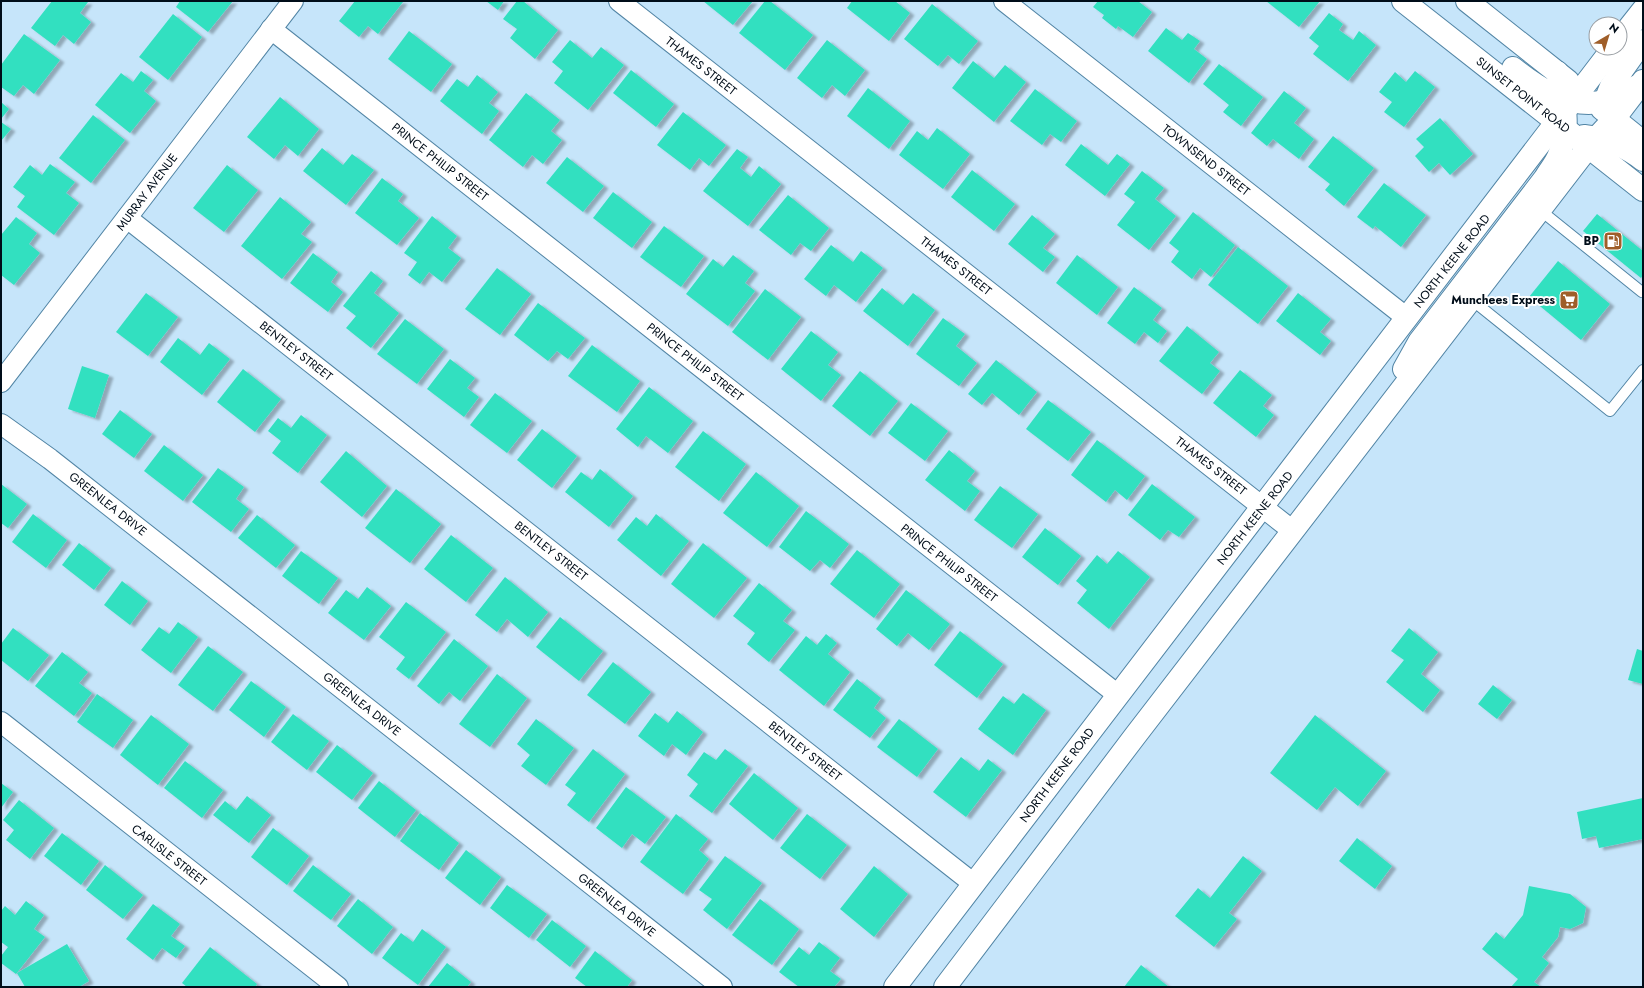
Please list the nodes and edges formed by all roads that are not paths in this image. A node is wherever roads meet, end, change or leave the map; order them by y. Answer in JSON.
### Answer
{"nodes":[{"id":1,"x":293,"y":1,"type":"edge"},
{"id":2,"x":619,"y":1,"type":"edge"},
{"id":3,"x":1004,"y":1,"type":"edge"},
{"id":4,"x":1403,"y":1,"type":"edge"},
{"id":5,"x":1428,"y":1,"type":"edge"},
{"id":6,"x":1468,"y":1,"type":"edge"},
{"id":7,"x":1643,"y":10,"type":"edge"},
{"id":8,"x":271,"y":29,"type":"junction"},
{"id":9,"x":1628,"y":29,"type":"edge"},
{"id":10,"x":1643,"y":41,"type":"edge"},
{"id":11,"x":1610,"y":56,"type":"edge"},
{"id":12,"x":1642,"y":89,"type":"edge"},
{"id":13,"x":1584,"y":120,"type":"junction"},
{"id":14,"x":1643,"y":142,"type":"edge"},
{"id":15,"x":1643,"y":160,"type":"edge"},
{"id":16,"x":1643,"y":190,"type":"edge"},
{"id":17,"x":1540,"y":210,"type":"junction"},
{"id":18,"x":127,"y":218,"type":"junction"},
{"id":19,"x":1643,"y":291,"type":"edge"},
{"id":20,"x":1472,"y":300,"type":"junction"},
{"id":21,"x":1407,"y":318,"type":"junction"},
{"id":22,"x":1643,"y":370,"type":"edge"},
{"id":23,"x":1,"y":382,"type":"edge"},
{"id":24,"x":1,"y":424,"type":"edge"},
{"id":25,"x":1371,"y":430,"type":"junction"},
{"id":26,"x":1264,"y":507,"type":"junction"},
{"id":27,"x":1294,"y":530,"type":"junction"},
{"id":28,"x":1118,"y":695,"type":"junction"},
{"id":29,"x":1,"y":722,"type":"edge"},
{"id":30,"x":974,"y":884,"type":"junction"},
{"id":31,"x":338,"y":987,"type":"edge"},
{"id":32,"x":722,"y":987,"type":"edge"},
{"id":33,"x":895,"y":987,"type":"edge"},
{"id":34,"x":945,"y":987,"type":"edge"}],
"edges":[{"from":1,"to":8,"type":"street","name":"MURRAY AVENUE"},
{"from":2,"to":26,"type":"street","name":"THAMES STREET"},
{"from":3,"to":21,"type":"street","name":"TOWNSEND STREET"},
{"from":4,"to":13,"type":"main road","name":"SUNSET POINT ROAD"},
{"from":5,"to":13,"type":"main road"},
{"from":6,"to":13,"type":"main road","name":"SUNSET POINT ROAD"},
{"from":7,"to":9,"type":"main road"},
{"from":8,"to":18,"type":"street","name":"MURRAY AVENUE"},
{"from":8,"to":28,"type":"street","name":"PRINCE PHILIP STREET"},
{"from":10,"to":13,"type":"main road"},
{"from":11,"to":13,"type":"main road"},
{"from":12,"to":13,"type":"main road"},
{"from":13,"to":14,"type":"main road","name":"SUNSET POINT ROAD"},
{"from":13,"to":15,"type":"main road"},
{"from":13,"to":16,"type":"main road"},
{"from":13,"to":17,"type":"main road"},
{"from":13,"to":21,"type":"main road","name":"NORTH KEENE ROAD"},
{"from":13,"to":25,"type":"main road"},
{"from":17,"to":19,"type":"lane"},
{"from":17,"to":20,"type":"main road"},
{"from":18,"to":23,"type":"street","name":"MURRAY AVENUE"},
{"from":18,"to":30,"type":"street","name":"BENTLEY STREET"},
{"from":20,"to":22,"type":"lane"},
{"from":20,"to":25,"type":"main road"},
{"from":21,"to":26,"type":"main road","name":"NORTH KEENE ROAD"},
{"from":24,"to":32,"type":"street","name":"GREENLEA DRIVE"},
{"from":25,"to":27,"type":"main road"},
{"from":26,"to":27,"type":"street","name":"THAMES STREET"},
{"from":26,"to":28,"type":"main road","name":"NORTH KEENE ROAD"},
{"from":27,"to":34,"type":"main road"},
{"from":28,"to":30,"type":"main road","name":"NORTH KEENE ROAD"},
{"from":29,"to":31,"type":"street","name":"CARLISLE STREET"},
{"from":30,"to":33,"type":"main road","name":"NORTH KEENE ROAD"}]}
